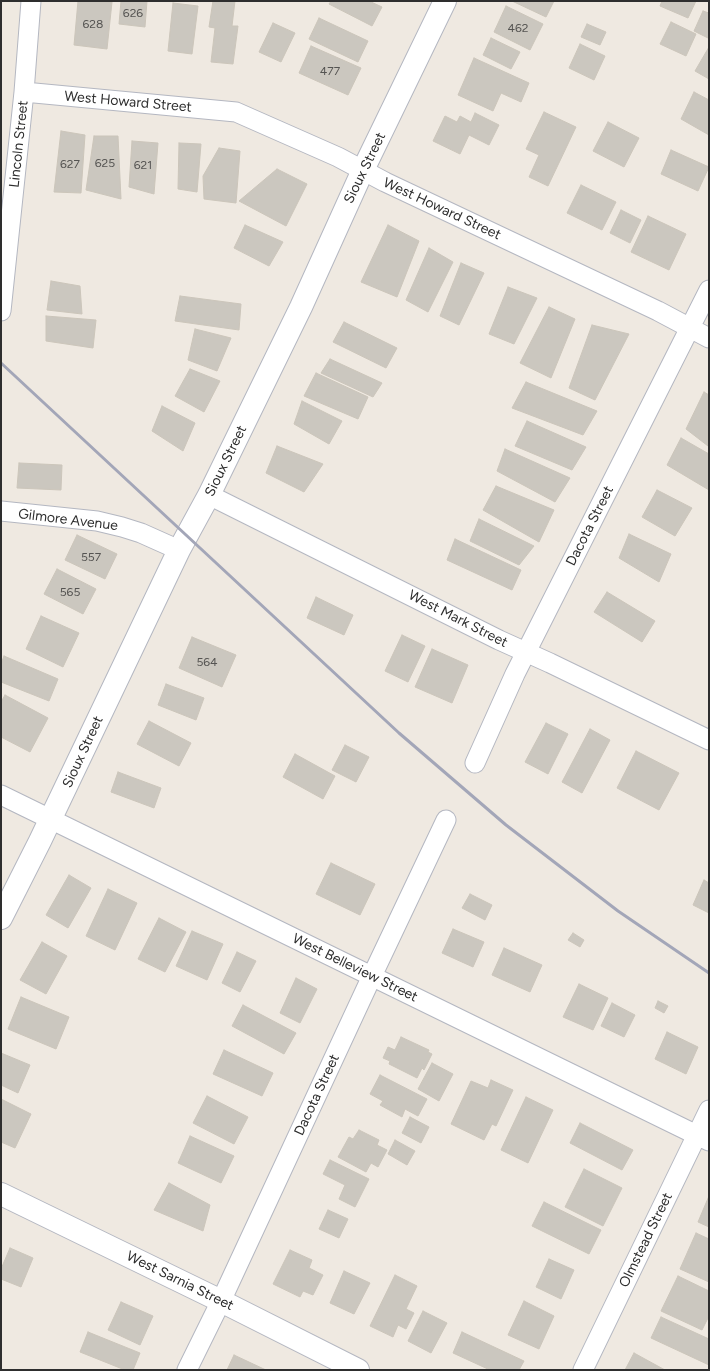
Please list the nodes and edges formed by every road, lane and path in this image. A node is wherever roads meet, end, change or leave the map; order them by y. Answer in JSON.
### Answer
{"nodes":[{"id":1,"x":32,"y":1,"type":"edge"},
{"id":2,"x":445,"y":1,"type":"edge"},
{"id":3,"x":24,"y":92,"type":"junction"},
{"id":4,"x":363,"y":170,"type":"junction"},
{"id":5,"x":709,"y":290,"type":"edge"},
{"id":6,"x":1,"y":311,"type":"edge"},
{"id":7,"x":691,"y":328,"type":"junction"},
{"id":8,"x":709,"y":338,"type":"edge"},
{"id":9,"x":209,"y":495,"type":"junction"},
{"id":10,"x":1,"y":512,"type":"edge"},
{"id":11,"x":179,"y":550,"type":"junction"},
{"id":12,"x":526,"y":652,"type":"junction"},
{"id":13,"x":709,"y":740,"type":"edge"},
{"id":14,"x":475,"y":763,"type":"dead end"},
{"id":15,"x":1,"y":794,"type":"edge"},
{"id":16,"x":51,"y":818,"type":"junction"},
{"id":17,"x":446,"y":820,"type":"dead end"},
{"id":18,"x":1,"y":918,"type":"edge"},
{"id":19,"x":372,"y":976,"type":"junction"},
{"id":20,"x":709,"y":1110,"type":"edge"},
{"id":21,"x":703,"y":1138,"type":"edge"},
{"id":22,"x":1,"y":1194,"type":"edge"},
{"id":23,"x":221,"y":1301,"type":"junction"},
{"id":24,"x":187,"y":1370,"type":"edge"},
{"id":25,"x":358,"y":1370,"type":"edge"},
{"id":26,"x":583,"y":1370,"type":"edge"}],
"edges":[{"from":1,"to":3,"type":"street","name":"Lincoln Street"},
{"from":2,"to":4,"type":"street","name":"Sioux Street"},
{"from":3,"to":4,"type":"street","name":"West Howard Street"},
{"from":3,"to":6,"type":"street","name":"Lincoln Street"},
{"from":4,"to":7,"type":"street","name":"West Howard Street"},
{"from":4,"to":9,"type":"street","name":"Sioux Street"},
{"from":5,"to":7,"type":"street","name":"Dacota Street"},
{"from":7,"to":8,"type":"street","name":"West Howard Street"},
{"from":7,"to":12,"type":"street","name":"Dacota Street"},
{"from":9,"to":11,"type":"street","name":"Sioux Street"},
{"from":9,"to":12,"type":"street","name":"West Mark Street"},
{"from":10,"to":11,"type":"street","name":"Gilmore Avenue"},
{"from":11,"to":16,"type":"street","name":"Sioux Street"},
{"from":12,"to":13,"type":"street","name":"West Mark Street"},
{"from":12,"to":14,"type":"street","name":"Dacota Street"},
{"from":15,"to":16,"type":"street","name":"West Belleview Street"},
{"from":16,"to":18,"type":"street","name":"Sioux Street"},
{"from":16,"to":19,"type":"street","name":"West Belleview Street"},
{"from":17,"to":19,"type":"street","name":"Dacota Street"},
{"from":19,"to":21,"type":"street","name":"West Belleview Street"},
{"from":19,"to":23,"type":"street","name":"Dacota Street"},
{"from":20,"to":21,"type":"street","name":"Olmstead Street"},
{"from":21,"to":26,"type":"street","name":"Olmstead Street"},
{"from":22,"to":23,"type":"street","name":"West Sarnia Street"},
{"from":23,"to":24,"type":"street","name":"Dacota Street"},
{"from":23,"to":25,"type":"street","name":"West Sarnia Street"}]}
